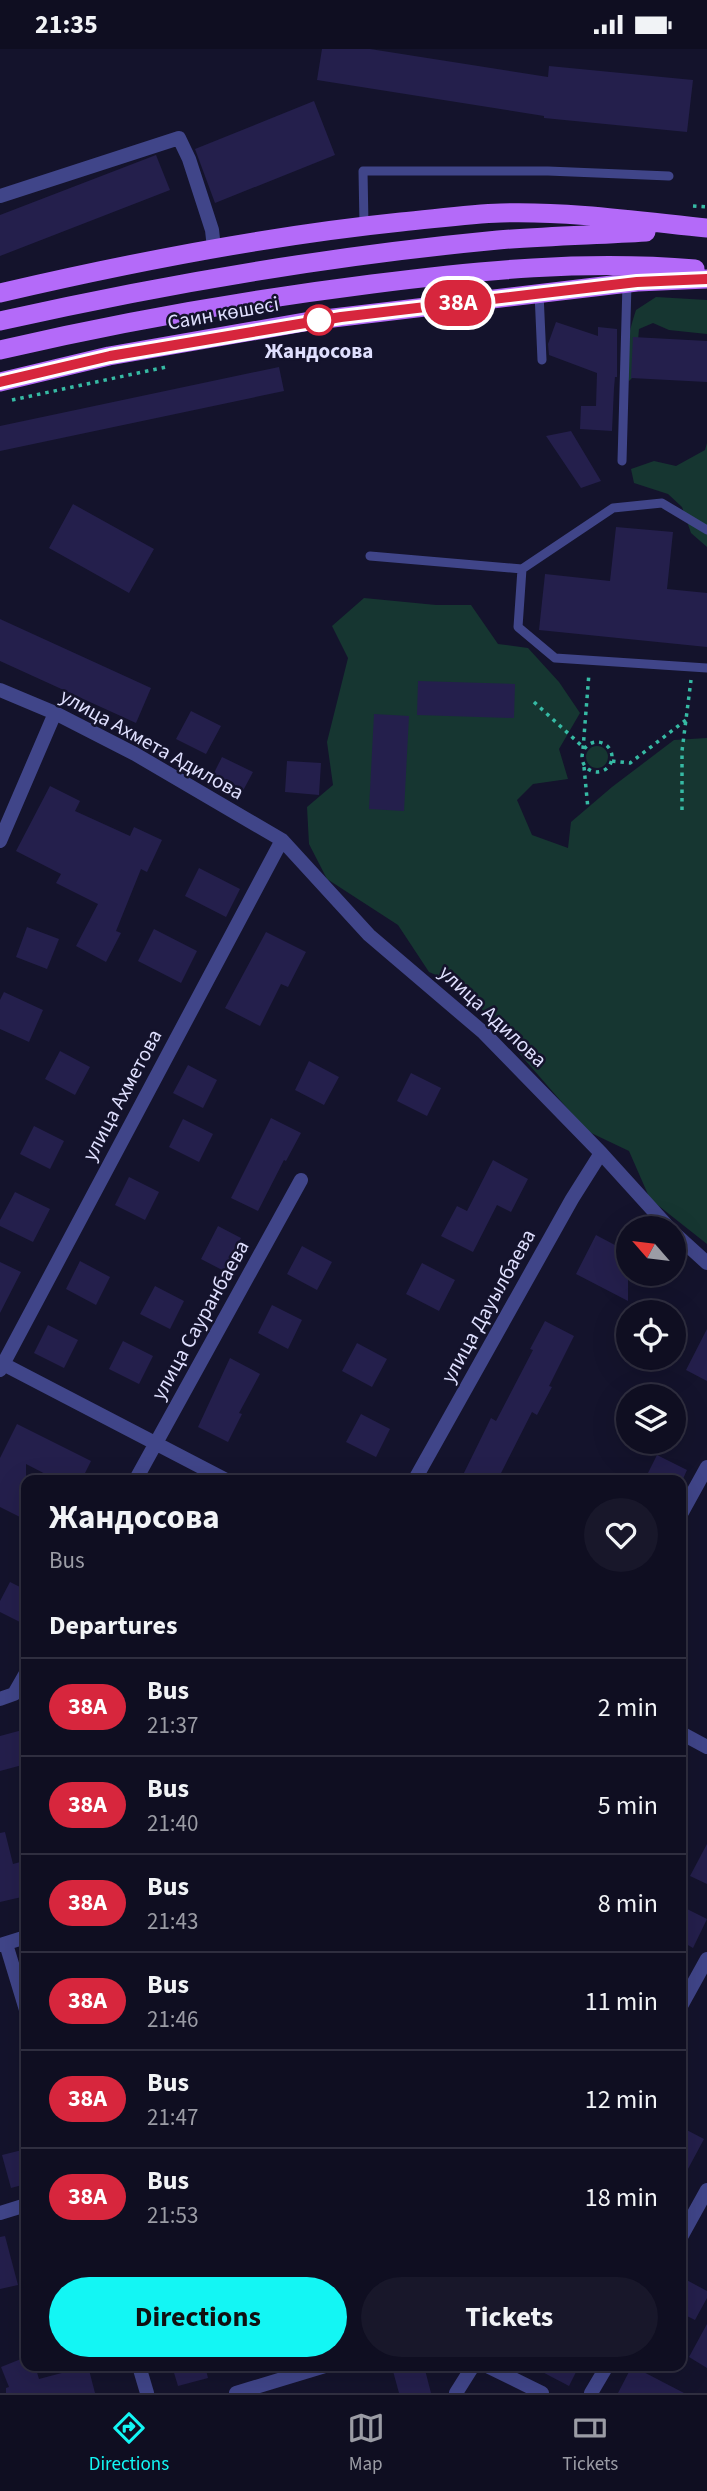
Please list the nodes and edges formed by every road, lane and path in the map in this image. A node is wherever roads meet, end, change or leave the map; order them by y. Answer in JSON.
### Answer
{"nodes":[{"id":1,"x":669,"y":176,"type":"dead end"},
{"id":2,"x":0,"y":196,"type":"edge"},
{"id":3,"x":364,"y":225,"type":"junction"},
{"id":4,"x":707,"y":228,"type":"edge"},
{"id":5,"x":214,"y":248,"type":"junction"},
{"id":6,"x":707,"y":270,"type":"edge"},
{"id":7,"x":707,"y":279,"type":"edge"},
{"id":8,"x":627,"y":283,"type":"junction"},
{"id":9,"x":0,"y":293,"type":"edge"},
{"id":10,"x":539,"y":293,"type":"junction"},
{"id":11,"x":0,"y":321,"type":"edge"},
{"id":12,"x":0,"y":350,"type":"edge"},
{"id":13,"x":542,"y":360,"type":"dead end"},
{"id":14,"x":175,"y":365,"type":"dead end"},
{"id":15,"x":0,"y":382,"type":"edge"},
{"id":16,"x":0,"y":403,"type":"edge"},
{"id":17,"x":622,"y":461,"type":"dead end"},
{"id":18,"x":707,"y":530,"type":"edge"},
{"id":19,"x":370,"y":557,"type":"dead end"},
{"id":20,"x":522,"y":569,"type":"junction"},
{"id":21,"x":590,"y":661,"type":"junction"},
{"id":22,"x":693,"y":667,"type":"junction"},
{"id":23,"x":707,"y":668,"type":"edge"},
{"id":24,"x":0,"y":690,"type":"edge"},
{"id":25,"x":534,"y":702,"type":"dead end"},
{"id":26,"x":55,"y":713,"type":"junction"},
{"id":27,"x":688,"y":719,"type":"junction"},
{"id":28,"x":583,"y":747,"type":"junction"},
{"id":29,"x":582,"y":755,"type":"junction"},
{"id":30,"x":612,"y":761,"type":"junction"},
{"id":31,"x":584,"y":765,"type":"junction"},
{"id":32,"x":588,"y":809,"type":"dead end"},
{"id":33,"x":682,"y":810,"type":"dead end"},
{"id":34,"x":282,"y":840,"type":"junction"},
{"id":35,"x":0,"y":841,"type":"edge"},
{"id":36,"x":601,"y":1153,"type":"junction"},
{"id":37,"x":301,"y":1180,"type":"dead end"},
{"id":38,"x":658,"y":1216,"type":"edge"},
{"id":39,"x":686,"y":1244,"type":"edge"},
{"id":40,"x":707,"y":1263,"type":"edge"},
{"id":41,"x":2,"y":1367,"type":"edge"},
{"id":42,"x":157,"y":1442,"type":"junction"},
{"id":43,"x":707,"y":1467,"type":"edge"},
{"id":44,"x":138,"y":1475,"type":"edge"},
{"id":45,"x":217,"y":1475,"type":"edge"},
{"id":46,"x":417,"y":1475,"type":"edge"},
{"id":47,"x":686,"y":1505,"type":"edge"},
{"id":48,"x":21,"y":1682,"type":"edge"},
{"id":49,"x":0,"y":1699,"type":"edge"},
{"id":50,"x":686,"y":1736,"type":"edge"},
{"id":51,"x":707,"y":1747,"type":"edge"},
{"id":52,"x":21,"y":1939,"type":"edge"},
{"id":53,"x":3,"y":1945,"type":"edge"},
{"id":54,"x":707,"y":1959,"type":"edge"},
{"id":55,"x":21,"y":1996,"type":"edge"},
{"id":56,"x":686,"y":1997,"type":"edge"},
{"id":57,"x":707,"y":2190,"type":"edge"},
{"id":58,"x":21,"y":2207,"type":"edge"},
{"id":59,"x":0,"y":2213,"type":"edge"},
{"id":60,"x":686,"y":2228,"type":"edge"},
{"id":61,"x":140,"y":2371,"type":"edge"},
{"id":62,"x":309,"y":2371,"type":"edge"},
{"id":63,"x":470,"y":2371,"type":"edge"},
{"id":64,"x":497,"y":2371,"type":"edge"},
{"id":65,"x":604,"y":2371,"type":"edge"},
{"id":66,"x":147,"y":2393,"type":"edge"},
{"id":67,"x":236,"y":2393,"type":"edge"},
{"id":68,"x":456,"y":2393,"type":"edge"},
{"id":69,"x":542,"y":2393,"type":"edge"},
{"id":70,"x":592,"y":2393,"type":"edge"}],
"edges":[{"from":1,"to":3,"type":"lane"},
{"from":2,"to":5,"type":"street"},
{"from":3,"to":4,"type":"main road","name":"Саин көшесі"},
{"from":3,"to":5,"type":"main road","name":"Саин көшесі"},
{"from":4,"to":11,"type":"main road","name":"Саин көшесі"},
{"from":5,"to":9,"type":"main road","name":"Саин көшесі"},
{"from":6,"to":12,"type":"main road","name":"Саин көшесі"},
{"from":7,"to":8,"type":"main road","name":"Саин көшесі"},
{"from":8,"to":10,"type":"main road","name":"Саин көшесі"},
{"from":8,"to":17,"type":"lane"},
{"from":10,"to":13,"type":"lane"},
{"from":10,"to":15,"type":"main road","name":"Саин көшесі"},
{"from":14,"to":16,"type":"path"},
{"from":18,"to":20,"type":"lane"},
{"from":19,"to":20,"type":"lane"},
{"from":20,"to":21,"type":"lane"},
{"from":21,"to":22,"type":"lane"},
{"from":21,"to":28,"type":"path"},
{"from":22,"to":23,"type":"lane"},
{"from":22,"to":27,"type":"path"},
{"from":24,"to":26,"type":"street","name":"улица Ахмета Адилова"},
{"from":25,"to":28,"type":"path"},
{"from":26,"to":34,"type":"street","name":"улица Ахмета Адилова"},
{"from":26,"to":35,"type":"street"},
{"from":27,"to":30,"type":"path"},
{"from":27,"to":33,"type":"path"},
{"from":28,"to":29,"type":"path"},
{"from":29,"to":30,"type":"path"},
{"from":29,"to":31,"type":"path"},
{"from":30,"to":31,"type":"path"},
{"from":31,"to":32,"type":"path"},
{"from":34,"to":36,"type":"street","name":"улица Адилова"},
{"from":34,"to":41,"type":"street","name":"улица Ахметова"},
{"from":36,"to":38,"type":"street","name":"улица Адилова"},
{"from":36,"to":46,"type":"street","name":"улица Дауылбаева"},
{"from":37,"to":42,"type":"street","name":"улица Сауранбаева"},
{"from":39,"to":40,"type":"street"},
{"from":41,"to":42,"type":"street"},
{"from":42,"to":44,"type":"street","name":"улица Сауранбаева"},
{"from":42,"to":45,"type":"street"},
{"from":43,"to":47,"type":"street"},
{"from":48,"to":49,"type":"street"},
{"from":50,"to":51,"type":"street"},
{"from":52,"to":53,"type":"street"},
{"from":53,"to":55,"type":"street"},
{"from":54,"to":56,"type":"street"},
{"from":57,"to":60,"type":"street"},
{"from":58,"to":59,"type":"street"},
{"from":61,"to":66,"type":"street"},
{"from":62,"to":67,"type":"street"},
{"from":63,"to":68,"type":"street"},
{"from":64,"to":69,"type":"street"},
{"from":65,"to":70,"type":"street"}]}
